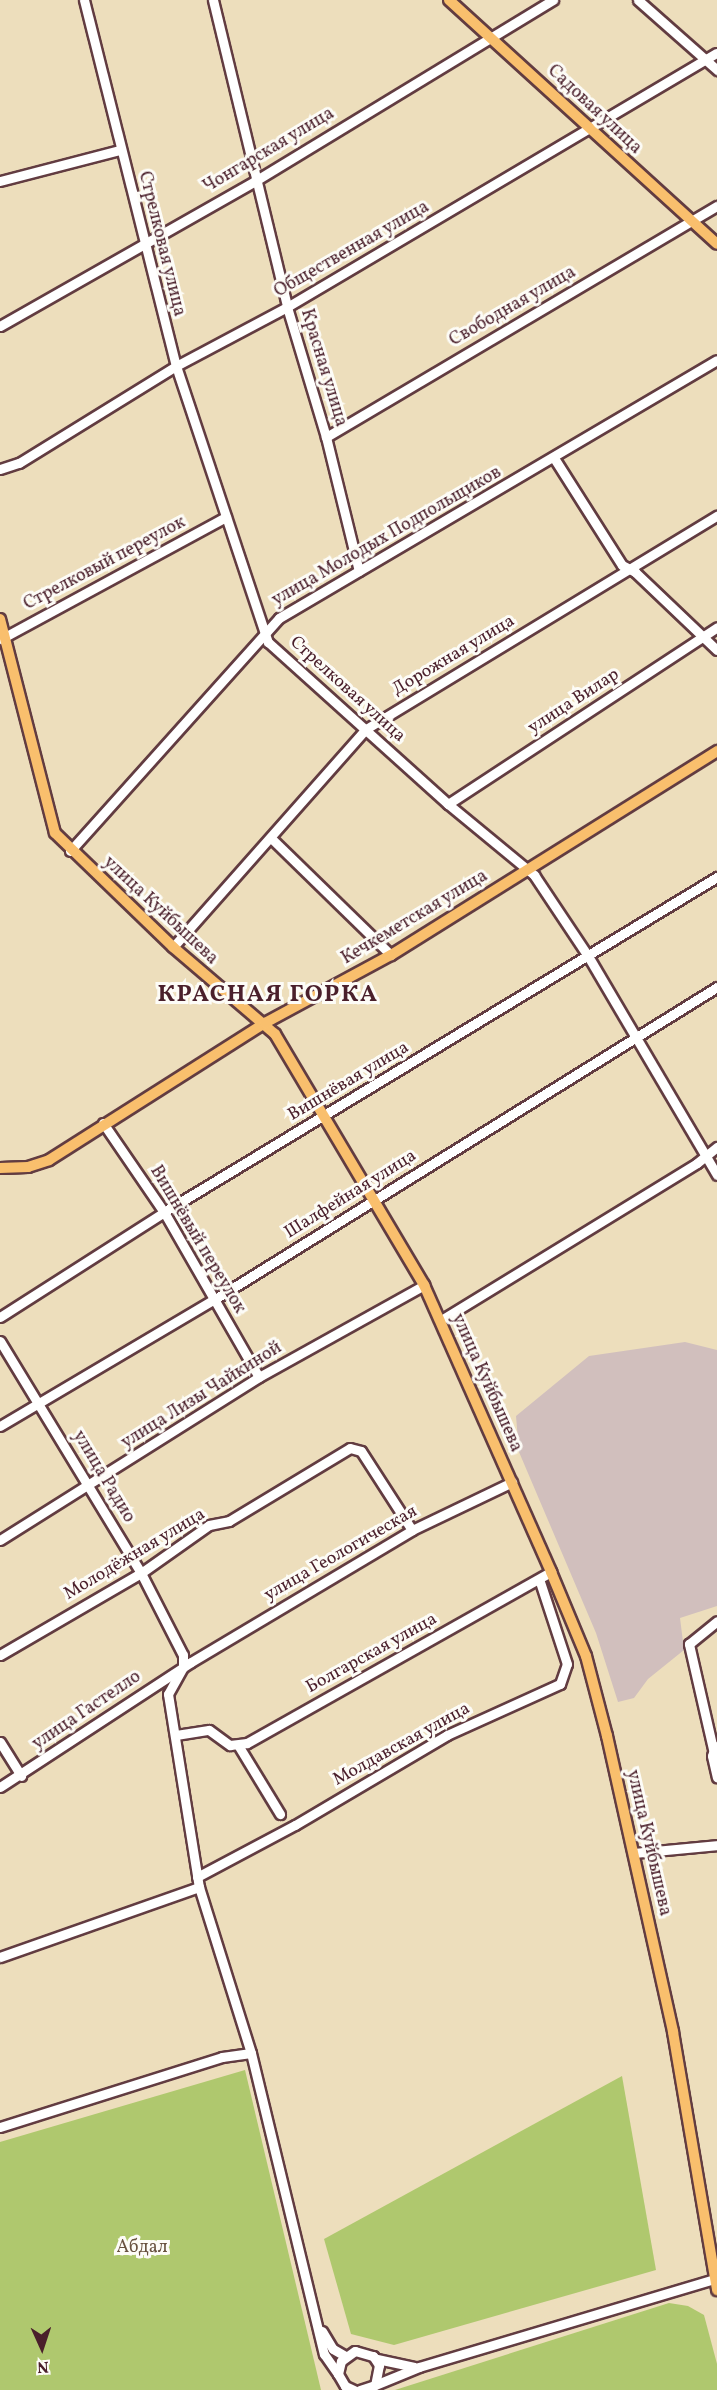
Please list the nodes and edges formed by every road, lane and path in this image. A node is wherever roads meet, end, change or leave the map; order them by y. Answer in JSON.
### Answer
{"nodes":[{"id":1,"x":84,"y":0,"type":"edge"},
{"id":2,"x":213,"y":0,"type":"edge"},
{"id":3,"x":449,"y":0,"type":"edge"},
{"id":4,"x":552,"y":0,"type":"edge"},
{"id":5,"x":638,"y":0,"type":"edge"},
{"id":6,"x":490,"y":37,"type":"junction"},
{"id":7,"x":717,"y":53,"type":"edge"},
{"id":8,"x":705,"y":60,"type":"junction"},
{"id":9,"x":717,"y":70,"type":"edge"},
{"id":10,"x":589,"y":129,"type":"junction"},
{"id":11,"x":120,"y":150,"type":"junction"},
{"id":12,"x":255,"y":180,"type":"junction"},
{"id":13,"x":0,"y":181,"type":"edge"},
{"id":14,"x":717,"y":206,"type":"edge"},
{"id":15,"x":692,"y":222,"type":"junction"},
{"id":16,"x":143,"y":244,"type":"junction"},
{"id":17,"x":717,"y":244,"type":"edge"},
{"id":18,"x":287,"y":307,"type":"junction"},
{"id":19,"x":0,"y":326,"type":"edge"},
{"id":20,"x":717,"y":360,"type":"edge"},
{"id":21,"x":176,"y":366,"type":"junction"},
{"id":22,"x":326,"y":436,"type":"junction"},
{"id":23,"x":554,"y":458,"type":"junction"},
{"id":24,"x":0,"y":469,"type":"edge"},
{"id":25,"x":717,"y":516,"type":"edge"},
{"id":26,"x":226,"y":517,"type":"junction"},
{"id":27,"x":629,"y":568,"type":"junction"},
{"id":28,"x":359,"y":571,"type":"junction"},
{"id":29,"x":0,"y":619,"type":"edge"},
{"id":30,"x":717,"y":627,"type":"edge"},
{"id":31,"x":264,"y":631,"type":"junction"},
{"id":32,"x":704,"y":636,"type":"junction"},
{"id":33,"x":2,"y":638,"type":"edge"},
{"id":34,"x":717,"y":650,"type":"edge"},
{"id":35,"x":366,"y":729,"type":"junction"},
{"id":36,"x":717,"y":751,"type":"edge"},
{"id":37,"x":448,"y":804,"type":"junction"},
{"id":38,"x":272,"y":839,"type":"junction"},
{"id":39,"x":70,"y":851,"type":"junction"},
{"id":40,"x":528,"y":868,"type":"junction"},
{"id":41,"x":717,"y":877,"type":"edge"},
{"id":42,"x":173,"y":947,"type":"junction"},
{"id":43,"x":391,"y":955,"type":"junction"},
{"id":44,"x":588,"y":956,"type":"junction"},
{"id":45,"x":717,"y":987,"type":"edge"},
{"id":46,"x":265,"y":1023,"type":"junction"},
{"id":47,"x":634,"y":1037,"type":"junction"},
{"id":48,"x":324,"y":1118,"type":"junction"},
{"id":49,"x":103,"y":1123,"type":"junction"},
{"id":50,"x":717,"y":1147,"type":"edge"},
{"id":51,"x":703,"y":1155,"type":"junction"},
{"id":52,"x":0,"y":1168,"type":"edge"},
{"id":53,"x":717,"y":1175,"type":"edge"},
{"id":54,"x":376,"y":1200,"type":"junction"},
{"id":55,"x":164,"y":1212,"type":"junction"},
{"id":56,"x":424,"y":1285,"type":"junction"},
{"id":57,"x":214,"y":1299,"type":"junction"},
{"id":58,"x":0,"y":1317,"type":"edge"},
{"id":59,"x":441,"y":1320,"type":"junction"},
{"id":60,"x":0,"y":1341,"type":"edge"},
{"id":61,"x":259,"y":1377,"type":"junction"},
{"id":62,"x":37,"y":1403,"type":"junction"},
{"id":63,"x":0,"y":1426,"type":"edge"},
{"id":64,"x":512,"y":1482,"type":"junction"},
{"id":65,"x":90,"y":1485,"type":"junction"},
{"id":66,"x":412,"y":1530,"type":"junction"},
{"id":67,"x":0,"y":1540,"type":"edge"},
{"id":68,"x":551,"y":1572,"type":"junction"},
{"id":69,"x":141,"y":1573,"type":"junction"},
{"id":70,"x":539,"y":1579,"type":"junction"},
{"id":71,"x":717,"y":1621,"type":"edge"},
{"id":72,"x":0,"y":1655,"type":"edge"},
{"id":73,"x":187,"y":1664,"type":"junction"},
{"id":74,"x":176,"y":1735,"type":"junction"},
{"id":75,"x":0,"y":1742,"type":"edge"},
{"id":76,"x":238,"y":1745,"type":"junction"},
{"id":77,"x":714,"y":1749,"type":"edge"},
{"id":78,"x":21,"y":1776,"type":"junction"},
{"id":79,"x":717,"y":1777,"type":"edge"},
{"id":80,"x":0,"y":1787,"type":"edge"},
{"id":81,"x":280,"y":1814,"type":"dead end"},
{"id":82,"x":717,"y":1845,"type":"edge"},
{"id":83,"x":633,"y":1853,"type":"junction"},
{"id":84,"x":198,"y":1882,"type":"junction"},
{"id":85,"x":0,"y":1957,"type":"edge"},
{"id":86,"x":251,"y":2053,"type":"junction"},
{"id":87,"x":0,"y":2127,"type":"edge"},
{"id":88,"x":716,"y":2284,"type":"edge"},
{"id":89,"x":318,"y":2324,"type":"junction"},
{"id":90,"x":345,"y":2356,"type":"junction"},
{"id":91,"x":377,"y":2359,"type":"junction"},
{"id":92,"x":419,"y":2367,"type":"junction"},
{"id":93,"x":338,"y":2374,"type":"junction"},
{"id":94,"x":375,"y":2385,"type":"junction"},
{"id":95,"x":354,"y":2390,"type":"edge"},
{"id":96,"x":360,"y":2390,"type":"edge"}],
"edges":[{"from":1,"to":11,"type":"street","name":"Стрелковая улица"},
{"from":2,"to":12,"type":"street","name":"Красная улица"},
{"from":3,"to":6,"type":"main road","name":"Садовая улица"},
{"from":4,"to":6,"type":"street","name":"Чонгарская улица"},
{"from":5,"to":8,"type":"street"},
{"from":6,"to":10,"type":"main road","name":"Садовая улица"},
{"from":6,"to":12,"type":"street","name":"Чонгарская улица"},
{"from":7,"to":8,"type":"street","name":"Общественная улица"},
{"from":8,"to":9,"type":"street"},
{"from":8,"to":10,"type":"street","name":"Общественная улица"},
{"from":10,"to":15,"type":"main road","name":"Садовая улица"},
{"from":10,"to":18,"type":"street","name":"Общественная улица"},
{"from":11,"to":13,"type":"street"},
{"from":11,"to":16,"type":"street","name":"Стрелковая улица"},
{"from":12,"to":16,"type":"street","name":"Чонгарская улица"},
{"from":12,"to":18,"type":"street","name":"Красная улица"},
{"from":14,"to":15,"type":"street","name":"Свободная улица"},
{"from":15,"to":17,"type":"main road","name":"Садовая улица"},
{"from":15,"to":22,"type":"street","name":"Свободная улица"},
{"from":16,"to":19,"type":"street","name":"Чонгарская улица"},
{"from":16,"to":21,"type":"street","name":"Стрелковая улица"},
{"from":18,"to":21,"type":"street","name":"Общественная улица"},
{"from":18,"to":22,"type":"street","name":"Красная улица"},
{"from":20,"to":23,"type":"street","name":"улица Молодых Подпольщиков"},
{"from":21,"to":24,"type":"street","name":"Общественная улица"},
{"from":21,"to":26,"type":"street","name":"Стрелковая улица"},
{"from":22,"to":28,"type":"street","name":"Красная улица"},
{"from":23,"to":27,"type":"street"},
{"from":23,"to":28,"type":"street","name":"улица Молодых Подпольщиков"},
{"from":25,"to":27,"type":"street","name":"Дорожная улица"},
{"from":26,"to":31,"type":"street","name":"Стрелковая улица"},
{"from":26,"to":33,"type":"street","name":"Стрелковый переулок"},
{"from":27,"to":32,"type":"street"},
{"from":27,"to":35,"type":"street","name":"Дорожная улица"},
{"from":28,"to":31,"type":"street","name":"улица Молодых Подпольщиков"},
{"from":29,"to":33,"type":"main road","name":"улица Куйбышева"},
{"from":30,"to":32,"type":"street","name":"улица Вилар"},
{"from":31,"to":35,"type":"street","name":"Стрелковая улица"},
{"from":31,"to":39,"type":"street","name":"улица Молодых Подпольщиков"},
{"from":32,"to":34,"type":"street"},
{"from":32,"to":37,"type":"street","name":"улица Вилар"},
{"from":33,"to":39,"type":"main road","name":"улица Куйбышева"},
{"from":35,"to":37,"type":"street","name":"Стрелковая улица"},
{"from":35,"to":38,"type":"street","name":"Дорожная улица"},
{"from":36,"to":40,"type":"main road","name":"Кечкеметская улица"},
{"from":37,"to":40,"type":"street","name":"Стрелковая улица"},
{"from":38,"to":42,"type":"street","name":"Дорожная улица"},
{"from":38,"to":43,"type":"street"},
{"from":39,"to":42,"type":"main road","name":"улица Куйбышева"},
{"from":40,"to":43,"type":"main road","name":"Кечкеметская улица"},
{"from":40,"to":44,"type":"street","name":"Стрелковая улица"},
{"from":41,"to":44,"type":"street","name":"Вишнёвая улица"},
{"from":42,"to":46,"type":"main road","name":"улица Куйбышева"},
{"from":43,"to":46,"type":"main road","name":"Кечкеметская улица"},
{"from":44,"to":47,"type":"street","name":"Стрелковая улица"},
{"from":44,"to":48,"type":"street","name":"Вишнёвая улица"},
{"from":45,"to":47,"type":"street","name":"Шалфейная улица"},
{"from":46,"to":48,"type":"main road","name":"улица Куйбышева"},
{"from":46,"to":49,"type":"main road","name":"Кечкеметская улица"},
{"from":47,"to":51,"type":"street","name":"Стрелковая улица"},
{"from":47,"to":54,"type":"street","name":"Шалфейная улица"},
{"from":48,"to":54,"type":"main road","name":"улица Куйбышева"},
{"from":48,"to":55,"type":"street","name":"Вишнёвая улица"},
{"from":49,"to":52,"type":"main road","name":"Кечкеметская улица"},
{"from":49,"to":55,"type":"street","name":"Вишнёвый переулок"},
{"from":50,"to":51,"type":"street"},
{"from":51,"to":53,"type":"street","name":"Стрелковая улица"},
{"from":51,"to":59,"type":"street"},
{"from":54,"to":56,"type":"main road","name":"улица Куйбышева"},
{"from":54,"to":57,"type":"street","name":"Шалфейная улица"},
{"from":55,"to":57,"type":"street","name":"Вишнёвый переулок"},
{"from":55,"to":58,"type":"street","name":"Вишнёвая улица"},
{"from":56,"to":59,"type":"main road","name":"улица Куйбышева"},
{"from":56,"to":61,"type":"street","name":"улица Лизы Чайкиной"},
{"from":57,"to":61,"type":"street","name":"Вишнёвый переулок"},
{"from":57,"to":62,"type":"street","name":"Шалфейная улица"},
{"from":59,"to":64,"type":"main road","name":"улица Куйбышева"},
{"from":60,"to":62,"type":"street","name":"улица Радио"},
{"from":61,"to":65,"type":"street","name":"улица Лизы Чайкиной"},
{"from":62,"to":63,"type":"street","name":"Шалфейная улица"},
{"from":62,"to":65,"type":"street","name":"улица Радио"},
{"from":64,"to":66,"type":"street","name":"улица Геологическая"},
{"from":64,"to":68,"type":"main road","name":"улица Куйбышева"},
{"from":65,"to":67,"type":"street","name":"улица Лизы Чайкиной"},
{"from":65,"to":69,"type":"street","name":"улица Радио"},
{"from":66,"to":69,"type":"street","name":"Молодёжная улица"},
{"from":66,"to":73,"type":"street","name":"улица Геологическая"},
{"from":68,"to":70,"type":"street","name":"Болгарская улица"},
{"from":68,"to":83,"type":"main road","name":"улица Куйбышева"},
{"from":69,"to":72,"type":"street","name":"Молодёжная улица"},
{"from":69,"to":73,"type":"street","name":"улица Радио"},
{"from":70,"to":76,"type":"street","name":"Болгарская улица"},
{"from":70,"to":84,"type":"street","name":"Молдавская улица"},
{"from":71,"to":77,"type":"street"},
{"from":73,"to":74,"type":"street"},
{"from":73,"to":78,"type":"street","name":"улица Гастелло"},
{"from":74,"to":76,"type":"street"},
{"from":74,"to":84,"type":"street"},
{"from":75,"to":78,"type":"street"},
{"from":76,"to":81,"type":"street"},
{"from":77,"to":79,"type":"street"},
{"from":78,"to":80,"type":"street","name":"улица Гастелло"},
{"from":82,"to":83,"type":"street"},
{"from":83,"to":88,"type":"main road","name":"улица Куйбышева"},
{"from":84,"to":85,"type":"street","name":"Молдавская улица"},
{"from":84,"to":86,"type":"street"},
{"from":86,"to":87,"type":"street"},
{"from":86,"to":89,"type":"street"},
{"from":88,"to":92,"type":"street"},
{"from":89,"to":90,"type":"street"},
{"from":89,"to":93,"type":"street"},
{"from":90,"to":91,"type":"street"},
{"from":90,"to":93,"type":"street"},
{"from":91,"to":92,"type":"street"},
{"from":91,"to":94,"type":"street"},
{"from":92,"to":94,"type":"street"},
{"from":93,"to":95,"type":"street"},
{"from":94,"to":96,"type":"street"}]}
